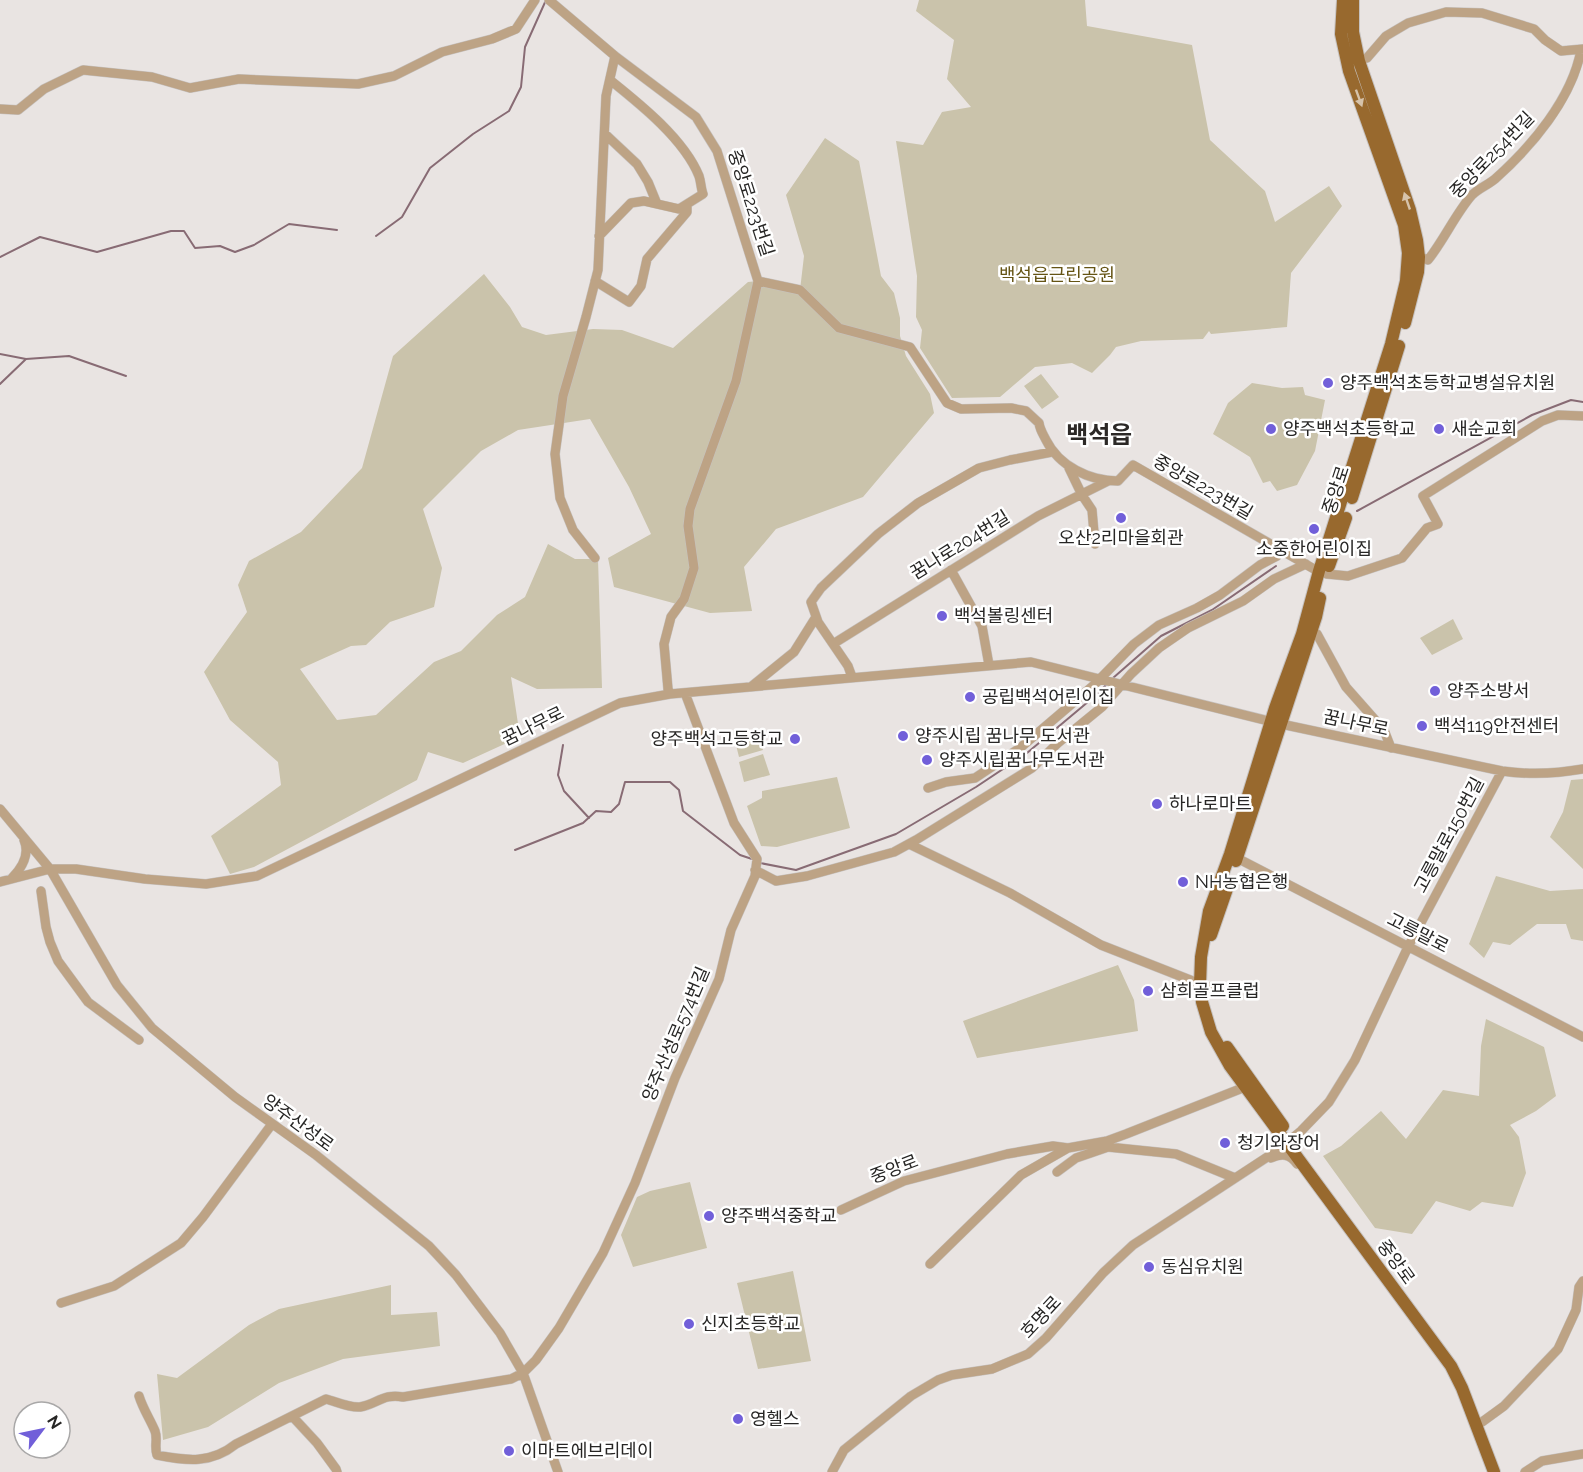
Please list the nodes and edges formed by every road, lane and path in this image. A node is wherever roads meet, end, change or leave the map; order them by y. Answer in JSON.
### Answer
{"nodes":[{"id":1,"x":535,"y":0,"type":"edge"},
{"id":2,"x":549,"y":0,"type":"edge"},
{"id":3,"x":1343,"y":0,"type":"edge"},
{"id":4,"x":1353,"y":0,"type":"edge"},
{"id":5,"x":1582,"y":50,"type":"edge"},
{"id":6,"x":615,"y":56,"type":"junction"},
{"id":7,"x":1353,"y":62,"type":"junction"},
{"id":8,"x":610,"y":80,"type":"junction"},
{"id":9,"x":0,"y":110,"type":"edge"},
{"id":10,"x":605,"y":134,"type":"junction"},
{"id":11,"x":657,"y":204,"type":"junction"},
{"id":12,"x":687,"y":205,"type":"junction"},
{"id":13,"x":600,"y":236,"type":"junction"},
{"id":14,"x":1414,"y":255,"type":"junction"},
{"id":15,"x":758,"y":281,"type":"junction"},
{"id":16,"x":595,"y":282,"type":"junction"},
{"id":17,"x":1583,"y":416,"type":"edge"},
{"id":18,"x":1052,"y":452,"type":"junction"},
{"id":19,"x":1069,"y":468,"type":"junction"},
{"id":20,"x":1108,"y":481,"type":"junction"},
{"id":21,"x":1082,"y":495,"type":"junction"},
{"id":22,"x":1095,"y":544,"type":"dead end"},
{"id":23,"x":1279,"y":550,"type":"junction"},
{"id":24,"x":595,"y":558,"type":"dead end"},
{"id":25,"x":1304,"y":563,"type":"junction"},
{"id":26,"x":951,"y":570,"type":"junction"},
{"id":27,"x":1323,"y":572,"type":"junction"},
{"id":28,"x":816,"y":616,"type":"junction"},
{"id":29,"x":1311,"y":631,"type":"junction"},
{"id":30,"x":833,"y":644,"type":"junction"},
{"id":31,"x":989,"y":665,"type":"junction"},
{"id":32,"x":852,"y":677,"type":"junction"},
{"id":33,"x":1100,"y":679,"type":"junction"},
{"id":34,"x":1124,"y":684,"type":"junction"},
{"id":35,"x":751,"y":687,"type":"junction"},
{"id":36,"x":685,"y":693,"type":"junction"},
{"id":37,"x":670,"y":694,"type":"junction"},
{"id":38,"x":1276,"y":723,"type":"junction"},
{"id":39,"x":1391,"y":748,"type":"junction"},
{"id":40,"x":1583,"y":769,"type":"edge"},
{"id":41,"x":1502,"y":771,"type":"junction"},
{"id":42,"x":928,"y":788,"type":"dead end"},
{"id":43,"x":0,"y":809,"type":"edge"},
{"id":44,"x":20,"y":832,"type":"junction"},
{"id":45,"x":909,"y":844,"type":"junction"},
{"id":46,"x":1238,"y":858,"type":"junction"},
{"id":47,"x":756,"y":865,"type":"junction"},
{"id":48,"x":50,"y":869,"type":"junction"},
{"id":49,"x":10,"y":879,"type":"junction"},
{"id":50,"x":0,"y":882,"type":"edge"},
{"id":51,"x":41,"y":891,"type":"dead end"},
{"id":52,"x":1408,"y":947,"type":"junction"},
{"id":53,"x":1204,"y":986,"type":"junction"},
{"id":54,"x":1583,"y":1037,"type":"edge"},
{"id":55,"x":138,"y":1040,"type":"dead end"},
{"id":56,"x":1248,"y":1084,"type":"junction"},
{"id":57,"x":273,"y":1124,"type":"junction"},
{"id":58,"x":1289,"y":1142,"type":"junction"},
{"id":59,"x":1068,"y":1148,"type":"junction"},
{"id":60,"x":1057,"y":1172,"type":"dead end"},
{"id":61,"x":1237,"y":1176,"type":"junction"},
{"id":62,"x":1323,"y":1192,"type":"junction"},
{"id":63,"x":841,"y":1210,"type":"dead end"},
{"id":64,"x":930,"y":1264,"type":"dead end"},
{"id":65,"x":1583,"y":1281,"type":"edge"},
{"id":66,"x":61,"y":1303,"type":"dead end"},
{"id":67,"x":523,"y":1373,"type":"junction"},
{"id":68,"x":139,"y":1396,"type":"dead end"},
{"id":69,"x":292,"y":1416,"type":"junction"},
{"id":70,"x":1482,"y":1422,"type":"junction"},
{"id":71,"x":1583,"y":1454,"type":"edge"},
{"id":72,"x":337,"y":1472,"type":"edge"},
{"id":73,"x":558,"y":1472,"type":"edge"},
{"id":74,"x":832,"y":1472,"type":"edge"},
{"id":75,"x":1494,"y":1472,"type":"edge"},
{"id":76,"x":1501,"y":1472,"type":"edge"},
{"id":77,"x":1526,"y":1472,"type":"edge"}],
"edges":[{"from":1,"to":9,"type":"street"},
{"from":2,"to":6,"type":"street","name":"중앙로223번길"},
{"from":3,"to":7,"type":"main road","name":"중앙로"},
{"from":4,"to":7,"type":"main road","name":"중앙로"},
{"from":5,"to":7,"type":"street","name":"중앙로254번길"},
{"from":5,"to":14,"type":"street","name":"중앙로254번길"},
{"from":6,"to":8,"type":"street"},
{"from":6,"to":15,"type":"street","name":"중앙로223번길"},
{"from":7,"to":14,"type":"main road","name":"중앙로"},
{"from":8,"to":10,"type":"street"},
{"from":8,"to":12,"type":"street"},
{"from":10,"to":11,"type":"street"},
{"from":10,"to":13,"type":"street"},
{"from":11,"to":12,"type":"street"},
{"from":11,"to":13,"type":"street"},
{"from":12,"to":16,"type":"street"},
{"from":13,"to":16,"type":"street"},
{"from":14,"to":27,"type":"main road","name":"중앙로"},
{"from":15,"to":18,"type":"street","name":"중앙로223번길"},
{"from":15,"to":37,"type":"street"},
{"from":16,"to":24,"type":"street"},
{"from":17,"to":27,"type":"street"},
{"from":18,"to":19,"type":"street","name":"중앙로223번길"},
{"from":18,"to":28,"type":"street"},
{"from":19,"to":20,"type":"street","name":"중앙로223번길"},
{"from":19,"to":21,"type":"street"},
{"from":20,"to":21,"type":"street","name":"꿈나로204번길"},
{"from":20,"to":23,"type":"street","name":"중앙로223번길"},
{"from":21,"to":22,"type":"street"},
{"from":21,"to":26,"type":"street","name":"꿈나로204번길"},
{"from":23,"to":25,"type":"street","name":"중앙로223번길"},
{"from":23,"to":33,"type":"street"},
{"from":25,"to":27,"type":"street"},
{"from":25,"to":34,"type":"street"},
{"from":26,"to":30,"type":"street","name":"꿈나로204번길"},
{"from":26,"to":31,"type":"street"},
{"from":27,"to":29,"type":"main road","name":"중앙로"},
{"from":27,"to":38,"type":"main road","name":"중앙로"},
{"from":28,"to":30,"type":"street"},
{"from":28,"to":35,"type":"street"},
{"from":29,"to":38,"type":"main road","name":"중앙로"},
{"from":29,"to":39,"type":"street"},
{"from":30,"to":32,"type":"street"},
{"from":31,"to":32,"type":"street","name":"꿈나무로"},
{"from":31,"to":33,"type":"street","name":"꿈나무로"},
{"from":32,"to":35,"type":"street","name":"꿈나무로"},
{"from":33,"to":34,"type":"street","name":"꿈나무로"},
{"from":33,"to":42,"type":"street"},
{"from":34,"to":38,"type":"street","name":"꿈나무로"},
{"from":34,"to":45,"type":"street"},
{"from":35,"to":36,"type":"street","name":"꿈나무로"},
{"from":36,"to":37,"type":"street","name":"꿈나무로"},
{"from":36,"to":47,"type":"street"},
{"from":37,"to":48,"type":"street","name":"꿈나무로"},
{"from":38,"to":39,"type":"street","name":"꿈나무로"},
{"from":38,"to":46,"type":"main road","name":"중앙로"},
{"from":38,"to":53,"type":"main road","name":"중앙로"},
{"from":39,"to":41,"type":"street","name":"꿈나무로"},
{"from":40,"to":41,"type":"street","name":"꿈나무로"},
{"from":41,"to":52,"type":"street","name":"고릉말로150번길"},
{"from":43,"to":44,"type":"street","name":"양주산성로"},
{"from":44,"to":48,"type":"street","name":"양주산성로"},
{"from":44,"to":49,"type":"street"},
{"from":45,"to":47,"type":"street"},
{"from":45,"to":53,"type":"street"},
{"from":46,"to":52,"type":"street","name":"고릉말로"},
{"from":46,"to":53,"type":"main road","name":"중앙로"},
{"from":47,"to":67,"type":"street","name":"양주산성로574번길"},
{"from":48,"to":49,"type":"street","name":"꿈나무로"},
{"from":48,"to":57,"type":"street","name":"양주산성로"},
{"from":49,"to":50,"type":"street","name":"꿈나무로"},
{"from":51,"to":55,"type":"street"},
{"from":52,"to":54,"type":"street","name":"고릉말로"},
{"from":52,"to":58,"type":"street"},
{"from":53,"to":56,"type":"main road","name":"중앙로"},
{"from":56,"to":58,"type":"main road","name":"중앙로"},
{"from":56,"to":59,"type":"street","name":"중앙로"},
{"from":57,"to":66,"type":"street"},
{"from":57,"to":67,"type":"street","name":"양주산성로"},
{"from":58,"to":61,"type":"street","name":"호명로"},
{"from":58,"to":62,"type":"main road","name":"중앙로"},
{"from":58,"to":70,"type":"main road","name":"중앙로"},
{"from":59,"to":63,"type":"street","name":"중앙로"},
{"from":59,"to":64,"type":"street","name":"중앙로"},
{"from":60,"to":61,"type":"street"},
{"from":61,"to":62,"type":"street"},
{"from":61,"to":74,"type":"street","name":"호명로"},
{"from":62,"to":75,"type":"main road","name":"중앙로"},
{"from":65,"to":70,"type":"street"},
{"from":67,"to":69,"type":"street"},
{"from":67,"to":73,"type":"street","name":"양주산성로"},
{"from":68,"to":69,"type":"street"},
{"from":69,"to":72,"type":"street"},
{"from":70,"to":76,"type":"main road","name":"중앙로"},
{"from":71,"to":77,"type":"street"}]}
